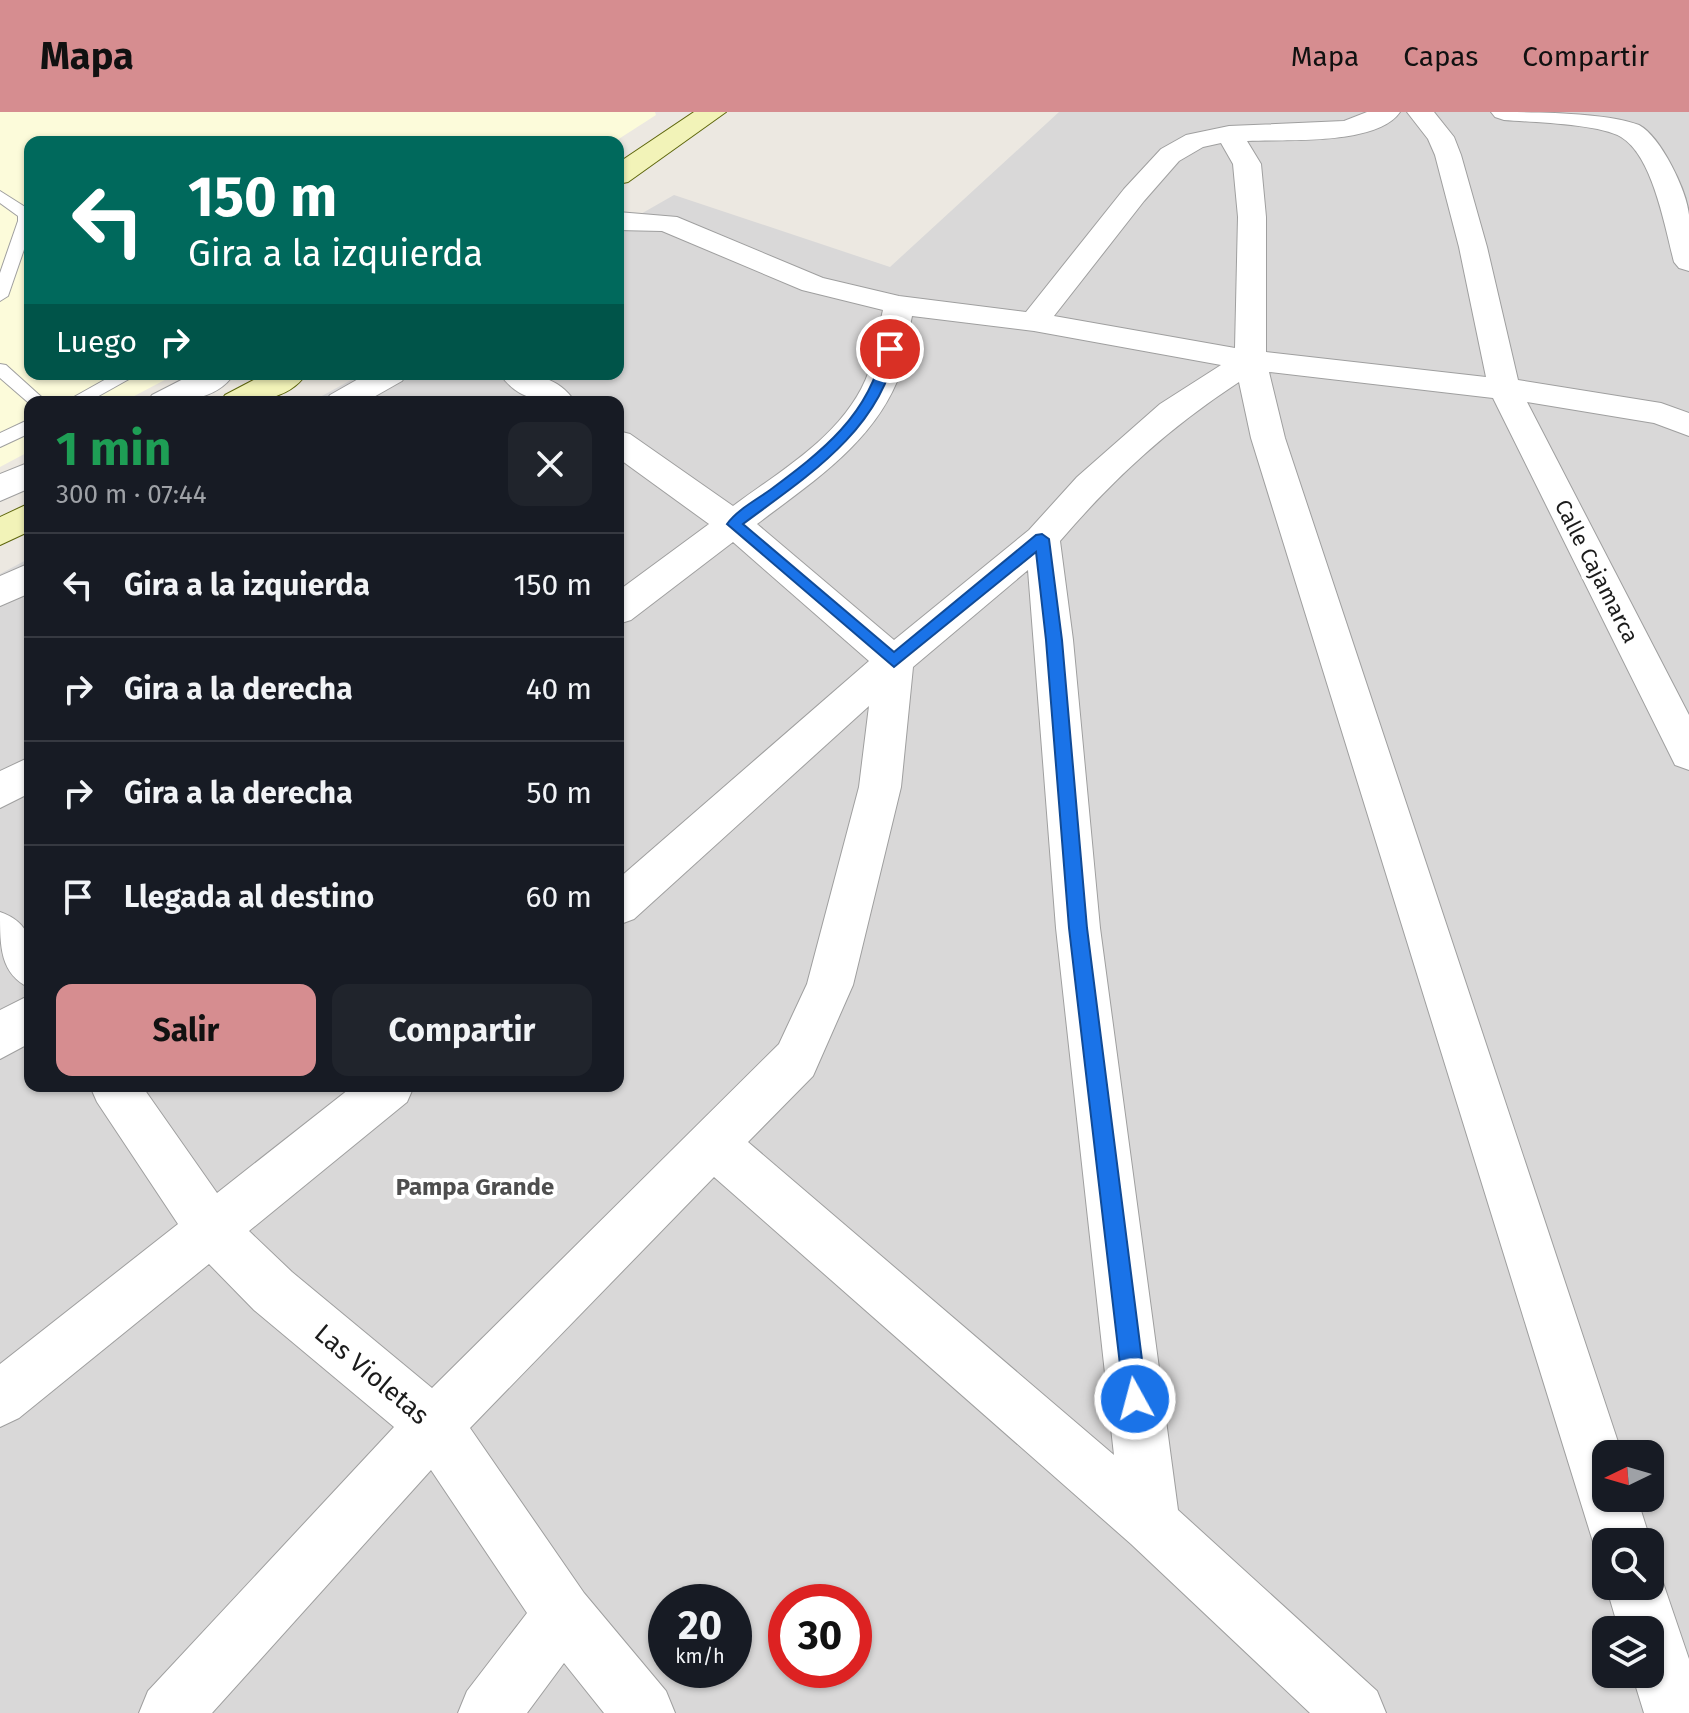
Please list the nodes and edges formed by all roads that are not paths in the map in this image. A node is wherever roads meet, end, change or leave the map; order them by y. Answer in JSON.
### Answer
{"nodes":[{"id":1,"x":713,"y":112,"type":"edge"},
{"id":2,"x":1387,"y":112,"type":"edge"},
{"id":3,"x":1420,"y":112,"type":"edge"},
{"id":4,"x":1504,"y":112,"type":"edge"},
{"id":5,"x":1647,"y":112,"type":"edge"},
{"id":6,"x":1617,"y":127,"type":"junction"},
{"id":7,"x":682,"y":130,"type":"junction"},
{"id":8,"x":1229,"y":134,"type":"junction"},
{"id":9,"x":624,"y":160,"type":"edge"},
{"id":10,"x":624,"y":172,"type":"edge"},
{"id":11,"x":0,"y":196,"type":"edge"},
{"id":12,"x":24,"y":213,"type":"edge"},
{"id":13,"x":624,"y":221,"type":"edge"},
{"id":14,"x":24,"y":227,"type":"edge"},
{"id":15,"x":1689,"y":262,"type":"edge"},
{"id":16,"x":1,"y":291,"type":"edge"},
{"id":17,"x":899,"y":305,"type":"junction"},
{"id":18,"x":1034,"y":322,"type":"junction"},
{"id":19,"x":1250,"y":360,"type":"junction"},
{"id":20,"x":0,"y":369,"type":"edge"},
{"id":21,"x":117,"y":380,"type":"edge"},
{"id":22,"x":206,"y":380,"type":"edge"},
{"id":23,"x":278,"y":380,"type":"edge"},
{"id":24,"x":380,"y":380,"type":"edge"},
{"id":25,"x":525,"y":380,"type":"edge"},
{"id":26,"x":1504,"y":388,"type":"junction"},
{"id":27,"x":31,"y":396,"type":"edge"},
{"id":28,"x":86,"y":396,"type":"edge"},
{"id":29,"x":175,"y":396,"type":"edge"},
{"id":30,"x":248,"y":396,"type":"edge"},
{"id":31,"x":352,"y":396,"type":"edge"},
{"id":32,"x":550,"y":396,"type":"edge"},
{"id":33,"x":1689,"y":425,"type":"edge"},
{"id":34,"x":24,"y":428,"type":"edge"},
{"id":35,"x":0,"y":441,"type":"edge"},
{"id":36,"x":624,"y":446,"type":"edge"},
{"id":37,"x":24,"y":476,"type":"edge"},
{"id":38,"x":0,"y":489,"type":"edge"},
{"id":39,"x":24,"y":519,"type":"edge"},
{"id":40,"x":734,"y":524,"type":"junction"},
{"id":41,"x":0,"y":533,"type":"edge"},
{"id":42,"x":1042,"y":539,"type":"junction"},
{"id":43,"x":24,"y":579,"type":"edge"},
{"id":44,"x":0,"y":593,"type":"edge"},
{"id":45,"x":625,"y":594,"type":"edge"},
{"id":46,"x":894,"y":661,"type":"junction"},
{"id":47,"x":1689,"y":754,"type":"edge"},
{"id":48,"x":24,"y":777,"type":"edge"},
{"id":49,"x":0,"y":791,"type":"edge"},
{"id":50,"x":624,"y":901,"type":"edge"},
{"id":51,"x":0,"y":931,"type":"edge"},
{"id":52,"x":24,"y":961,"type":"edge"},
{"id":53,"x":24,"y":1020,"type":"edge"},
{"id":54,"x":0,"y":1037,"type":"edge"},
{"id":55,"x":118,"y":1092,"type":"edge"},
{"id":56,"x":382,"y":1092,"type":"edge"},
{"id":57,"x":713,"y":1143,"type":"junction"},
{"id":58,"x":210,"y":1228,"type":"junction"},
{"id":59,"x":0,"y":1399,"type":"edge"},
{"id":60,"x":434,"y":1425,"type":"junction"},
{"id":61,"x":1592,"y":1448,"type":"edge"},
{"id":62,"x":1151,"y":1524,"type":"junction"},
{"id":63,"x":1640,"y":1600,"type":"edge"},
{"id":64,"x":563,"y":1614,"type":"junction"},
{"id":65,"x":170,"y":1713,"type":"edge"},
{"id":66,"x":489,"y":1713,"type":"edge"},
{"id":67,"x":644,"y":1713,"type":"edge"},
{"id":68,"x":1355,"y":1713,"type":"edge"},
{"id":69,"x":1675,"y":1713,"type":"edge"}],
"edges":[{"from":1,"to":7,"type":"main road"},
{"from":2,"to":8,"type":"street"},
{"from":3,"to":26,"type":"street","name":"Calle Cajamarca"},
{"from":4,"to":6,"type":"street"},
{"from":5,"to":6,"type":"street"},
{"from":6,"to":15,"type":"street"},
{"from":7,"to":9,"type":"street"},
{"from":7,"to":10,"type":"main road"},
{"from":8,"to":18,"type":"street"},
{"from":8,"to":19,"type":"street"},
{"from":11,"to":12,"type":"lane"},
{"from":13,"to":17,"type":"street"},
{"from":14,"to":16,"type":"lane"},
{"from":17,"to":18,"type":"street"},
{"from":17,"to":40,"type":"street"},
{"from":18,"to":19,"type":"street"},
{"from":19,"to":26,"type":"street"},
{"from":19,"to":42,"type":"street"},
{"from":19,"to":61,"type":"street"},
{"from":20,"to":27,"type":"lane"},
{"from":21,"to":28,"type":"lane"},
{"from":22,"to":29,"type":"street"},
{"from":23,"to":30,"type":"main road"},
{"from":24,"to":31,"type":"street"},
{"from":25,"to":32,"type":"street"},
{"from":26,"to":33,"type":"street"},
{"from":26,"to":47,"type":"street","name":"Calle Cajamarca"},
{"from":34,"to":35,"type":"lane"},
{"from":36,"to":40,"type":"street"},
{"from":37,"to":38,"type":"street"},
{"from":39,"to":41,"type":"main road"},
{"from":40,"to":45,"type":"street"},
{"from":40,"to":46,"type":"street"},
{"from":42,"to":46,"type":"street"},
{"from":42,"to":62,"type":"street"},
{"from":43,"to":44,"type":"street"},
{"from":46,"to":50,"type":"street"},
{"from":46,"to":57,"type":"street"},
{"from":48,"to":49,"type":"street"},
{"from":51,"to":52,"type":"street"},
{"from":53,"to":54,"type":"street"},
{"from":55,"to":58,"type":"street","name":"Las Violetas"},
{"from":56,"to":58,"type":"street"},
{"from":57,"to":60,"type":"street"},
{"from":57,"to":62,"type":"street"},
{"from":58,"to":59,"type":"street"},
{"from":58,"to":60,"type":"street","name":"Las Violetas"},
{"from":60,"to":64,"type":"street","name":"Las Violetas"},
{"from":60,"to":65,"type":"street"},
{"from":62,"to":68,"type":"street"},
{"from":63,"to":69,"type":"street"},
{"from":64,"to":66,"type":"street"},
{"from":64,"to":67,"type":"street","name":"Las Violetas"}]}
